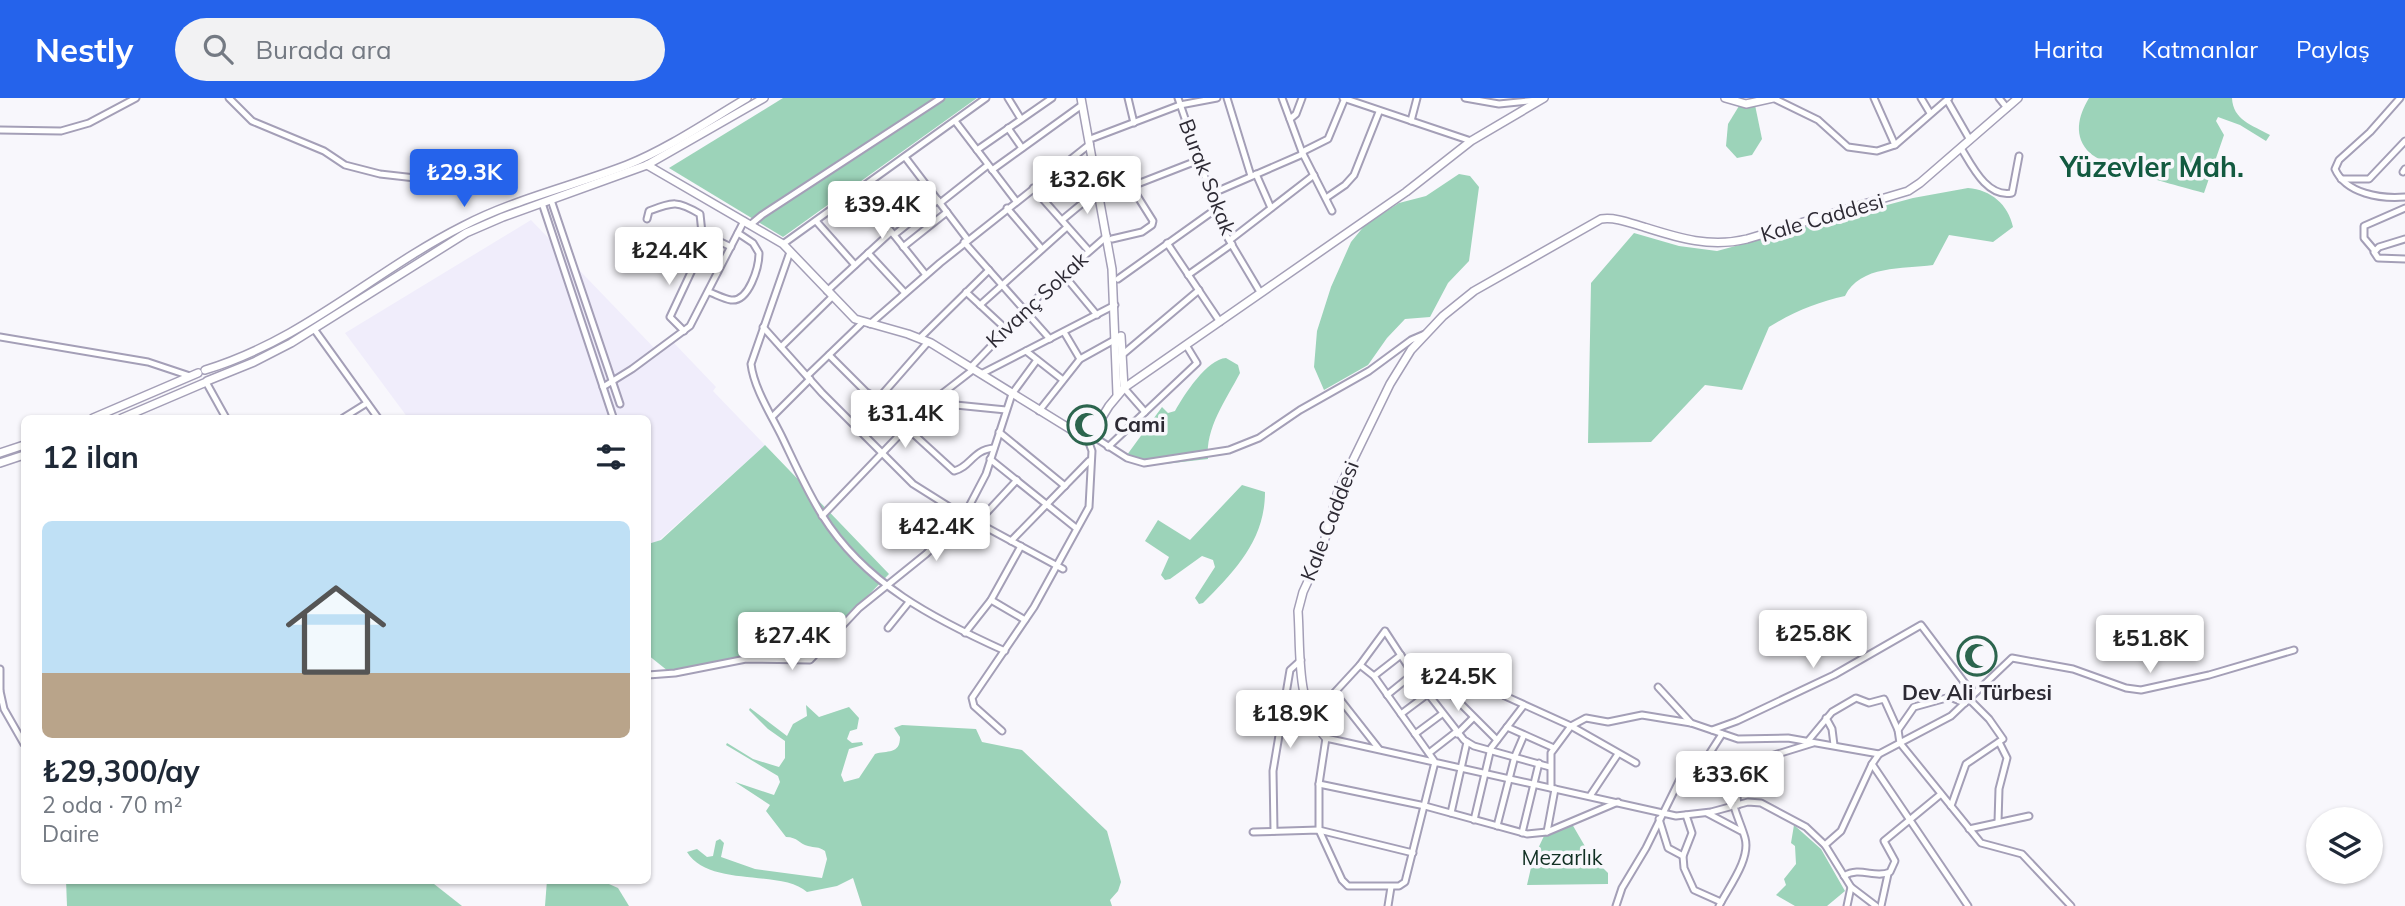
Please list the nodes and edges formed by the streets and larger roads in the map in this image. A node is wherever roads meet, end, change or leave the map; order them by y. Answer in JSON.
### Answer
{"nodes":[{"id":1,"x":136,"y":98,"type":"edge"},
{"id":2,"x":229,"y":98,"type":"edge"},
{"id":3,"x":747,"y":98,"type":"edge"},
{"id":4,"x":764,"y":98,"type":"edge"},
{"id":5,"x":941,"y":98,"type":"edge"},
{"id":6,"x":986,"y":98,"type":"edge"},
{"id":7,"x":1008,"y":98,"type":"edge"},
{"id":8,"x":1052,"y":98,"type":"edge"},
{"id":9,"x":1128,"y":98,"type":"edge"},
{"id":10,"x":1178,"y":98,"type":"edge"},
{"id":11,"x":1217,"y":98,"type":"edge"},
{"id":12,"x":1227,"y":98,"type":"edge"},
{"id":13,"x":1282,"y":98,"type":"edge"},
{"id":14,"x":1302,"y":98,"type":"edge"},
{"id":15,"x":1344,"y":98,"type":"edge"},
{"id":16,"x":1417,"y":98,"type":"edge"},
{"id":17,"x":1465,"y":98,"type":"edge"},
{"id":18,"x":1725,"y":98,"type":"edge"},
{"id":19,"x":1773,"y":98,"type":"edge"},
{"id":20,"x":1874,"y":98,"type":"edge"},
{"id":21,"x":1921,"y":98,"type":"edge"},
{"id":22,"x":1999,"y":98,"type":"edge"},
{"id":23,"x":2018,"y":98,"type":"edge"},
{"id":24,"x":1541,"y":99,"type":"edge"},
{"id":25,"x":1948,"y":99,"type":"edge"},
{"id":26,"x":2403,"y":99,"type":"edge"},
{"id":27,"x":1083,"y":100,"type":"edge"},
{"id":28,"x":1484,"y":100,"type":"edge"},
{"id":29,"x":1180,"y":105,"type":"junction"},
{"id":30,"x":2007,"y":108,"type":"junction"},
{"id":31,"x":1379,"y":111,"type":"junction"},
{"id":32,"x":1930,"y":113,"type":"junction"},
{"id":33,"x":1021,"y":119,"type":"junction"},
{"id":34,"x":1290,"y":120,"type":"junction"},
{"id":35,"x":955,"y":121,"type":"junction"},
{"id":36,"x":1411,"y":121,"type":"junction"},
{"id":37,"x":1134,"y":122,"type":"junction"},
{"id":38,"x":1008,"y":128,"type":"junction"},
{"id":39,"x":0,"y":130,"type":"edge"},
{"id":40,"x":1970,"y":140,"type":"junction"},
{"id":41,"x":1091,"y":141,"type":"junction"},
{"id":42,"x":1471,"y":141,"type":"junction"},
{"id":43,"x":2405,"y":141,"type":"edge"},
{"id":44,"x":1895,"y":145,"type":"junction"},
{"id":45,"x":1022,"y":148,"type":"junction"},
{"id":46,"x":1961,"y":148,"type":"junction"},
{"id":47,"x":977,"y":150,"type":"junction"},
{"id":48,"x":1303,"y":153,"type":"junction"},
{"id":49,"x":905,"y":156,"type":"junction"},
{"id":50,"x":2019,"y":156,"type":"dead end"},
{"id":51,"x":1199,"y":160,"type":"junction"},
{"id":52,"x":647,"y":165,"type":"junction"},
{"id":53,"x":990,"y":168,"type":"junction"},
{"id":54,"x":1254,"y":175,"type":"junction"},
{"id":55,"x":1314,"y":175,"type":"junction"},
{"id":56,"x":2341,"y":179,"type":"junction"},
{"id":57,"x":433,"y":180,"type":"dead end"},
{"id":58,"x":1131,"y":186,"type":"junction"},
{"id":59,"x":1033,"y":188,"type":"junction"},
{"id":60,"x":858,"y":190,"type":"junction"},
{"id":61,"x":1211,"y":194,"type":"junction"},
{"id":62,"x":1102,"y":197,"type":"junction"},
{"id":63,"x":2405,"y":197,"type":"edge"},
{"id":64,"x":1326,"y":198,"type":"junction"},
{"id":65,"x":551,"y":200,"type":"junction"},
{"id":66,"x":939,"y":201,"type":"junction"},
{"id":67,"x":1016,"y":201,"type":"junction"},
{"id":68,"x":542,"y":203,"type":"junction"},
{"id":69,"x":1007,"y":208,"type":"junction"},
{"id":70,"x":1271,"y":208,"type":"junction"},
{"id":71,"x":2405,"y":208,"type":"edge"},
{"id":72,"x":1216,"y":209,"type":"junction"},
{"id":73,"x":1332,"y":211,"type":"dead end"},
{"id":74,"x":947,"y":212,"type":"junction"},
{"id":75,"x":648,"y":219,"type":"dead end"},
{"id":76,"x":816,"y":220,"type":"junction"},
{"id":77,"x":1062,"y":220,"type":"junction"},
{"id":78,"x":747,"y":223,"type":"junction"},
{"id":79,"x":1067,"y":227,"type":"junction"},
{"id":80,"x":738,"y":233,"type":"junction"},
{"id":81,"x":893,"y":233,"type":"junction"},
{"id":82,"x":708,"y":236,"type":"junction"},
{"id":83,"x":1110,"y":237,"type":"junction"},
{"id":84,"x":2405,"y":239,"type":"edge"},
{"id":85,"x":966,"y":241,"type":"junction"},
{"id":86,"x":1231,"y":242,"type":"junction"},
{"id":87,"x":1167,"y":243,"type":"junction"},
{"id":88,"x":783,"y":244,"type":"junction"},
{"id":89,"x":731,"y":247,"type":"junction"},
{"id":90,"x":904,"y":247,"type":"junction"},
{"id":91,"x":1042,"y":249,"type":"junction"},
{"id":92,"x":1089,"y":251,"type":"junction"},
{"id":93,"x":2375,"y":251,"type":"junction"},
{"id":94,"x":790,"y":252,"type":"junction"},
{"id":95,"x":868,"y":253,"type":"junction"},
{"id":96,"x":2405,"y":258,"type":"edge"},
{"id":97,"x":855,"y":265,"type":"junction"},
{"id":98,"x":989,"y":270,"type":"junction"},
{"id":99,"x":1063,"y":274,"type":"junction"},
{"id":100,"x":926,"y":275,"type":"junction"},
{"id":101,"x":1188,"y":275,"type":"junction"},
{"id":102,"x":1118,"y":279,"type":"junction"},
{"id":103,"x":1002,"y":285,"type":"junction"},
{"id":104,"x":1199,"y":290,"type":"junction"},
{"id":105,"x":709,"y":292,"type":"junction"},
{"id":106,"x":966,"y":292,"type":"junction"},
{"id":107,"x":1260,"y":292,"type":"junction"},
{"id":108,"x":905,"y":293,"type":"junction"},
{"id":109,"x":829,"y":294,"type":"junction"},
{"id":110,"x":979,"y":305,"type":"junction"},
{"id":111,"x":1115,"y":305,"type":"junction"},
{"id":112,"x":1024,"y":310,"type":"junction"},
{"id":113,"x":1097,"y":315,"type":"junction"},
{"id":114,"x":1220,"y":322,"type":"junction"},
{"id":115,"x":866,"y":323,"type":"junction"},
{"id":116,"x":763,"y":327,"type":"junction"},
{"id":117,"x":1006,"y":328,"type":"junction"},
{"id":118,"x":314,"y":329,"type":"junction"},
{"id":119,"x":684,"y":331,"type":"junction"},
{"id":120,"x":1065,"y":332,"type":"junction"},
{"id":121,"x":1424,"y":334,"type":"junction"},
{"id":122,"x":0,"y":337,"type":"edge"},
{"id":123,"x":919,"y":338,"type":"junction"},
{"id":124,"x":1050,"y":339,"type":"junction"},
{"id":125,"x":1116,"y":340,"type":"junction"},
{"id":126,"x":928,"y":342,"type":"junction"},
{"id":127,"x":1186,"y":345,"type":"junction"},
{"id":128,"x":781,"y":347,"type":"junction"},
{"id":129,"x":1026,"y":351,"type":"junction"},
{"id":130,"x":829,"y":355,"type":"junction"},
{"id":131,"x":1122,"y":355,"type":"junction"},
{"id":132,"x":1080,"y":359,"type":"junction"},
{"id":133,"x":1037,"y":360,"type":"junction"},
{"id":134,"x":972,"y":368,"type":"junction"},
{"id":135,"x":197,"y":373,"type":"junction"},
{"id":136,"x":981,"y":374,"type":"junction"},
{"id":137,"x":808,"y":378,"type":"junction"},
{"id":138,"x":1063,"y":380,"type":"junction"},
{"id":139,"x":612,"y":381,"type":"junction"},
{"id":140,"x":206,"y":382,"type":"junction"},
{"id":141,"x":603,"y":387,"type":"junction"},
{"id":142,"x":1124,"y":388,"type":"junction"},
{"id":143,"x":1012,"y":394,"type":"junction"},
{"id":144,"x":1117,"y":394,"type":"junction"},
{"id":145,"x":879,"y":398,"type":"junction"},
{"id":146,"x":367,"y":403,"type":"junction"},
{"id":147,"x":620,"y":404,"type":"dead end"},
{"id":148,"x":930,"y":404,"type":"junction"},
{"id":149,"x":1006,"y":410,"type":"junction"},
{"id":150,"x":1039,"y":411,"type":"junction"},
{"id":151,"x":1145,"y":412,"type":"junction"},
{"id":152,"x":100,"y":415,"type":"edge"},
{"id":153,"x":129,"y":415,"type":"edge"},
{"id":154,"x":224,"y":415,"type":"edge"},
{"id":155,"x":348,"y":415,"type":"edge"},
{"id":156,"x":376,"y":415,"type":"edge"},
{"id":157,"x":612,"y":415,"type":"edge"},
{"id":158,"x":772,"y":417,"type":"junction"},
{"id":159,"x":908,"y":428,"type":"junction"},
{"id":160,"x":999,"y":432,"type":"junction"},
{"id":161,"x":1089,"y":438,"type":"junction"},
{"id":162,"x":21,"y":446,"type":"edge"},
{"id":163,"x":1108,"y":447,"type":"junction"},
{"id":164,"x":994,"y":448,"type":"junction"},
{"id":165,"x":0,"y":453,"type":"edge"},
{"id":166,"x":883,"y":454,"type":"junction"},
{"id":167,"x":21,"y":456,"type":"edge"},
{"id":168,"x":990,"y":459,"type":"junction"},
{"id":169,"x":1090,"y":460,"type":"junction"},
{"id":170,"x":0,"y":463,"type":"edge"},
{"id":171,"x":1017,"y":480,"type":"junction"},
{"id":172,"x":1065,"y":486,"type":"junction"},
{"id":173,"x":1046,"y":503,"type":"junction"},
{"id":174,"x":822,"y":516,"type":"junction"},
{"id":175,"x":964,"y":516,"type":"junction"},
{"id":176,"x":977,"y":523,"type":"junction"},
{"id":177,"x":1076,"y":528,"type":"junction"},
{"id":178,"x":1011,"y":541,"type":"junction"},
{"id":179,"x":1021,"y":546,"type":"junction"},
{"id":180,"x":1055,"y":565,"type":"junction"},
{"id":181,"x":1063,"y":569,"type":"dead end"},
{"id":182,"x":885,"y":585,"type":"junction"},
{"id":183,"x":991,"y":600,"type":"junction"},
{"id":184,"x":909,"y":603,"type":"junction"},
{"id":185,"x":1025,"y":620,"type":"junction"},
{"id":186,"x":888,"y":628,"type":"dead end"},
{"id":187,"x":965,"y":633,"type":"junction"},
{"id":188,"x":2294,"y":650,"type":"dead end"},
{"id":189,"x":1005,"y":651,"type":"junction"},
{"id":190,"x":1401,"y":655,"type":"junction"},
{"id":191,"x":1301,"y":660,"type":"junction"},
{"id":192,"x":1360,"y":665,"type":"junction"},
{"id":193,"x":0,"y":669,"type":"edge"},
{"id":194,"x":651,"y":676,"type":"edge"},
{"id":195,"x":1374,"y":676,"type":"junction"},
{"id":196,"x":1414,"y":676,"type":"junction"},
{"id":197,"x":1658,"y":687,"type":"dead end"},
{"id":198,"x":0,"y":690,"type":"edge"},
{"id":199,"x":1335,"y":693,"type":"junction"},
{"id":200,"x":1427,"y":693,"type":"junction"},
{"id":201,"x":1387,"y":695,"type":"junction"},
{"id":202,"x":1969,"y":698,"type":"junction"},
{"id":203,"x":1524,"y":705,"type":"junction"},
{"id":204,"x":1401,"y":714,"type":"junction"},
{"id":205,"x":1442,"y":714,"type":"junction"},
{"id":206,"x":1311,"y":718,"type":"junction"},
{"id":207,"x":1473,"y":718,"type":"junction"},
{"id":208,"x":1826,"y":718,"type":"junction"},
{"id":209,"x":1691,"y":723,"type":"junction"},
{"id":210,"x":1571,"y":726,"type":"junction"},
{"id":211,"x":1507,"y":727,"type":"junction"},
{"id":212,"x":1712,"y":730,"type":"junction"},
{"id":213,"x":1898,"y":730,"type":"junction"},
{"id":214,"x":1002,"y":731,"type":"dead end"},
{"id":215,"x":1457,"y":733,"type":"junction"},
{"id":216,"x":1415,"y":734,"type":"junction"},
{"id":217,"x":1722,"y":734,"type":"junction"},
{"id":218,"x":1524,"y":735,"type":"junction"},
{"id":219,"x":1326,"y":738,"type":"junction"},
{"id":220,"x":21,"y":739,"type":"edge"},
{"id":221,"x":1497,"y":740,"type":"junction"},
{"id":222,"x":1808,"y":741,"type":"junction"},
{"id":223,"x":1467,"y":742,"type":"junction"},
{"id":224,"x":1816,"y":742,"type":"junction"},
{"id":225,"x":1999,"y":742,"type":"junction"},
{"id":226,"x":1900,"y":743,"type":"junction"},
{"id":227,"x":1834,"y":745,"type":"junction"},
{"id":228,"x":1491,"y":748,"type":"junction"},
{"id":229,"x":1554,"y":748,"type":"junction"},
{"id":230,"x":1379,"y":749,"type":"junction"},
{"id":231,"x":1429,"y":753,"type":"junction"},
{"id":232,"x":1618,"y":754,"type":"junction"},
{"id":233,"x":1878,"y":754,"type":"junction"},
{"id":234,"x":1515,"y":756,"type":"junction"},
{"id":235,"x":1435,"y":762,"type":"junction"},
{"id":236,"x":1539,"y":763,"type":"junction"},
{"id":237,"x":1636,"y":764,"type":"dead end"},
{"id":238,"x":1872,"y":764,"type":"junction"},
{"id":239,"x":1550,"y":766,"type":"junction"},
{"id":240,"x":1461,"y":769,"type":"junction"},
{"id":241,"x":1485,"y":774,"type":"junction"},
{"id":242,"x":1509,"y":780,"type":"junction"},
{"id":243,"x":1318,"y":784,"type":"junction"},
{"id":244,"x":1534,"y":785,"type":"junction"},
{"id":245,"x":1553,"y":788,"type":"junction"},
{"id":246,"x":1941,"y":794,"type":"junction"},
{"id":247,"x":1590,"y":796,"type":"junction"},
{"id":248,"x":1620,"y":802,"type":"junction"},
{"id":249,"x":1736,"y":805,"type":"junction"},
{"id":250,"x":1425,"y":806,"type":"junction"},
{"id":251,"x":1951,"y":806,"type":"junction"},
{"id":252,"x":1662,"y":812,"type":"junction"},
{"id":253,"x":1451,"y":813,"type":"junction"},
{"id":254,"x":1706,"y":813,"type":"junction"},
{"id":255,"x":1686,"y":816,"type":"junction"},
{"id":256,"x":2029,"y":816,"type":"dead end"},
{"id":257,"x":1659,"y":819,"type":"junction"},
{"id":258,"x":1474,"y":820,"type":"junction"},
{"id":259,"x":1910,"y":821,"type":"junction"},
{"id":260,"x":1998,"y":822,"type":"junction"},
{"id":261,"x":1497,"y":826,"type":"junction"},
{"id":262,"x":1969,"y":829,"type":"junction"},
{"id":263,"x":1319,"y":830,"type":"junction"},
{"id":264,"x":1274,"y":831,"type":"junction"},
{"id":265,"x":1741,"y":831,"type":"junction"},
{"id":266,"x":1253,"y":832,"type":"dead end"},
{"id":267,"x":1547,"y":832,"type":"junction"},
{"id":268,"x":1522,"y":833,"type":"junction"},
{"id":269,"x":1825,"y":845,"type":"junction"},
{"id":270,"x":1413,"y":853,"type":"junction"},
{"id":271,"x":1683,"y":856,"type":"junction"},
{"id":272,"x":1888,"y":874,"type":"junction"},
{"id":273,"x":1844,"y":876,"type":"junction"},
{"id":274,"x":1391,"y":887,"type":"junction"},
{"id":275,"x":1851,"y":887,"type":"junction"},
{"id":276,"x":1720,"y":904,"type":"edge"},
{"id":277,"x":1388,"y":906,"type":"edge"},
{"id":278,"x":1616,"y":906,"type":"edge"},
{"id":279,"x":1847,"y":906,"type":"edge"},
{"id":280,"x":1876,"y":906,"type":"edge"},
{"id":281,"x":1881,"y":906,"type":"edge"},
{"id":282,"x":1968,"y":906,"type":"edge"},
{"id":283,"x":2071,"y":906,"type":"edge"}],
"edges":[{"from":1,"to":39,"type":"street"},
{"from":2,"to":57,"type":"street"},
{"from":3,"to":135,"type":"street"},
{"from":4,"to":52,"type":"street"},
{"from":5,"to":78,"type":"street"},
{"from":6,"to":35,"type":"street"},
{"from":7,"to":33,"type":"street"},
{"from":8,"to":33,"type":"street"},
{"from":9,"to":37,"type":"street"},
{"from":10,"to":29,"type":"street","name":"Burak Sokak"},
{"from":11,"to":29,"type":"street"},
{"from":12,"to":54,"type":"street"},
{"from":13,"to":34,"type":"street"},
{"from":14,"to":34,"type":"street"},
{"from":15,"to":31,"type":"street"},
{"from":15,"to":48,"type":"street"},
{"from":16,"to":36,"type":"street"},
{"from":17,"to":28,"type":"street"},
{"from":18,"to":19,"type":"street"},
{"from":19,"to":44,"type":"street"},
{"from":20,"to":44,"type":"street"},
{"from":21,"to":32,"type":"street"},
{"from":22,"to":30,"type":"street"},
{"from":23,"to":30,"type":"street","name":"Kale Caddesi"},
{"from":24,"to":28,"type":"street"},
{"from":24,"to":42,"type":"street"},
{"from":25,"to":32,"type":"street"},
{"from":25,"to":40,"type":"street"},
{"from":26,"to":56,"type":"street"},
{"from":27,"to":41,"type":"street"},
{"from":27,"to":45,"type":"street"},
{"from":29,"to":37,"type":"street"},
{"from":29,"to":51,"type":"street","name":"Burak Sokak"},
{"from":30,"to":40,"type":"street","name":"Kale Caddesi"},
{"from":31,"to":36,"type":"street"},
{"from":31,"to":64,"type":"street"},
{"from":32,"to":44,"type":"street"},
{"from":33,"to":38,"type":"street"},
{"from":34,"to":48,"type":"street"},
{"from":35,"to":47,"type":"street"},
{"from":35,"to":49,"type":"street"},
{"from":36,"to":42,"type":"street"},
{"from":37,"to":41,"type":"street"},
{"from":38,"to":45,"type":"street"},
{"from":38,"to":47,"type":"street"},
{"from":40,"to":46,"type":"street","name":"Kale Caddesi"},
{"from":41,"to":59,"type":"street"},
{"from":41,"to":62,"type":"street"},
{"from":42,"to":107,"type":"street"},
{"from":43,"to":56,"type":"street"},
{"from":45,"to":53,"type":"street"},
{"from":46,"to":50,"type":"street"},
{"from":46,"to":121,"type":"street","name":"Kale Caddesi"},
{"from":47,"to":53,"type":"street"},
{"from":48,"to":54,"type":"street"},
{"from":48,"to":55,"type":"street"},
{"from":49,"to":60,"type":"street"},
{"from":49,"to":66,"type":"street"},
{"from":51,"to":58,"type":"street"},
{"from":51,"to":61,"type":"street","name":"Burak Sokak"},
{"from":52,"to":65,"type":"street"},
{"from":52,"to":78,"type":"street"},
{"from":53,"to":66,"type":"street"},
{"from":53,"to":67,"type":"street"},
{"from":54,"to":61,"type":"street"},
{"from":54,"to":70,"type":"street"},
{"from":55,"to":64,"type":"street"},
{"from":55,"to":70,"type":"street"},
{"from":56,"to":63,"type":"street"},
{"from":58,"to":62,"type":"street"},
{"from":58,"to":83,"type":"street"},
{"from":59,"to":67,"type":"street"},
{"from":59,"to":77,"type":"street"},
{"from":60,"to":76,"type":"street"},
{"from":60,"to":81,"type":"street"},
{"from":61,"to":72,"type":"street","name":"Burak Sokak"},
{"from":62,"to":77,"type":"street"},
{"from":62,"to":83,"type":"street"},
{"from":64,"to":73,"type":"street"},
{"from":65,"to":68,"type":"street"},
{"from":65,"to":139,"type":"street"},
{"from":66,"to":74,"type":"street"},
{"from":66,"to":81,"type":"street"},
{"from":67,"to":69,"type":"street"},
{"from":68,"to":118,"type":"street"},
{"from":68,"to":141,"type":"street"},
{"from":69,"to":85,"type":"street"},
{"from":69,"to":91,"type":"street"},
{"from":70,"to":86,"type":"street"},
{"from":71,"to":93,"type":"street"},
{"from":72,"to":86,"type":"street","name":"Burak Sokak"},
{"from":72,"to":87,"type":"street"},
{"from":74,"to":85,"type":"street"},
{"from":74,"to":90,"type":"street"},
{"from":75,"to":82,"type":"street"},
{"from":76,"to":88,"type":"street"},
{"from":76,"to":97,"type":"street"},
{"from":77,"to":79,"type":"street"},
{"from":78,"to":80,"type":"street"},
{"from":78,"to":88,"type":"street"},
{"from":79,"to":91,"type":"street"},
{"from":79,"to":92,"type":"street"},
{"from":80,"to":89,"type":"street"},
{"from":80,"to":105,"type":"street"},
{"from":81,"to":90,"type":"street"},
{"from":81,"to":95,"type":"street"},
{"from":82,"to":89,"type":"street"},
{"from":82,"to":119,"type":"street"},
{"from":83,"to":92,"type":"street","name":"Kıvanç Sokak"},
{"from":83,"to":102,"type":"street"},
{"from":83,"to":111,"type":"street"},
{"from":84,"to":93,"type":"street"},
{"from":85,"to":98,"type":"street"},
{"from":85,"to":100,"type":"street"},
{"from":86,"to":101,"type":"street"},
{"from":86,"to":107,"type":"street","name":"Burak Sokak"},
{"from":87,"to":101,"type":"street"},
{"from":87,"to":102,"type":"street"},
{"from":88,"to":94,"type":"street"},
{"from":89,"to":105,"type":"street"},
{"from":90,"to":100,"type":"street"},
{"from":91,"to":103,"type":"street"},
{"from":92,"to":99,"type":"street","name":"Kıvanç Sokak"},
{"from":93,"to":96,"type":"street"},
{"from":94,"to":109,"type":"street"},
{"from":94,"to":116,"type":"street"},
{"from":95,"to":97,"type":"street"},
{"from":95,"to":108,"type":"street"},
{"from":97,"to":109,"type":"street"},
{"from":98,"to":103,"type":"street"},
{"from":98,"to":106,"type":"street"},
{"from":99,"to":112,"type":"street","name":"Kıvanç Sokak"},
{"from":99,"to":113,"type":"street"},
{"from":100,"to":108,"type":"street"},
{"from":101,"to":104,"type":"street"},
{"from":102,"to":131,"type":"street"},
{"from":103,"to":110,"type":"street"},
{"from":103,"to":112,"type":"street"},
{"from":104,"to":114,"type":"street"},
{"from":104,"to":131,"type":"street"},
{"from":105,"to":119,"type":"street"},
{"from":106,"to":110,"type":"street"},
{"from":106,"to":123,"type":"street"},
{"from":107,"to":114,"type":"street"},
{"from":108,"to":115,"type":"street"},
{"from":109,"to":115,"type":"street"},
{"from":109,"to":128,"type":"street"},
{"from":110,"to":117,"type":"street"},
{"from":111,"to":113,"type":"street"},
{"from":111,"to":125,"type":"street"},
{"from":112,"to":117,"type":"street","name":"Kıvanç Sokak"},
{"from":112,"to":124,"type":"street"},
{"from":113,"to":120,"type":"street"},
{"from":114,"to":127,"type":"street"},
{"from":115,"to":123,"type":"street"},
{"from":115,"to":130,"type":"street"},
{"from":116,"to":128,"type":"street"},
{"from":116,"to":158,"type":"street"},
{"from":117,"to":134,"type":"street","name":"Kıvanç Sokak"},
{"from":118,"to":140,"type":"street"},
{"from":118,"to":146,"type":"street"},
{"from":119,"to":139,"type":"street"},
{"from":120,"to":124,"type":"street"},
{"from":120,"to":132,"type":"street"},
{"from":121,"to":163,"type":"street"},
{"from":121,"to":191,"type":"street","name":"Kale Caddesi"},
{"from":122,"to":135,"type":"street"},
{"from":123,"to":126,"type":"street"},
{"from":124,"to":129,"type":"street"},
{"from":125,"to":132,"type":"street"},
{"from":125,"to":144,"type":"street"},
{"from":126,"to":134,"type":"street"},
{"from":126,"to":145,"type":"street"},
{"from":127,"to":142,"type":"street"},
{"from":127,"to":151,"type":"street"},
{"from":128,"to":137,"type":"street"},
{"from":129,"to":133,"type":"street"},
{"from":129,"to":136,"type":"street"},
{"from":130,"to":137,"type":"street"},
{"from":130,"to":145,"type":"street"},
{"from":131,"to":142,"type":"street"},
{"from":132,"to":138,"type":"street"},
{"from":133,"to":138,"type":"street"},
{"from":133,"to":143,"type":"street"},
{"from":134,"to":136,"type":"street"},
{"from":134,"to":148,"type":"street","name":"Kıvanç Sokak"},
{"from":135,"to":140,"type":"street"},
{"from":135,"to":152,"type":"street"},
{"from":136,"to":143,"type":"street"},
{"from":137,"to":158,"type":"street"},
{"from":137,"to":166,"type":"street"},
{"from":138,"to":150,"type":"street"},
{"from":139,"to":141,"type":"street"},
{"from":139,"to":147,"type":"street"},
{"from":140,"to":153,"type":"street"},
{"from":140,"to":154,"type":"street"},
{"from":141,"to":157,"type":"street"},
{"from":142,"to":144,"type":"street"},
{"from":142,"to":151,"type":"street"},
{"from":143,"to":149,"type":"street"},
{"from":143,"to":150,"type":"street"},
{"from":144,"to":161,"type":"street"},
{"from":145,"to":148,"type":"street"},
{"from":146,"to":155,"type":"street"},
{"from":146,"to":156,"type":"street"},
{"from":148,"to":149,"type":"street"},
{"from":148,"to":159,"type":"street","name":"Kıvanç Sokak"},
{"from":149,"to":160,"type":"street"},
{"from":150,"to":161,"type":"street"},
{"from":151,"to":163,"type":"street"},
{"from":158,"to":174,"type":"street"},
{"from":159,"to":164,"type":"street"},
{"from":159,"to":166,"type":"street","name":"Kıvanç Sokak"},
{"from":160,"to":164,"type":"street"},
{"from":160,"to":172,"type":"street"},
{"from":161,"to":163,"type":"street"},
{"from":161,"to":169,"type":"street"},
{"from":162,"to":165,"type":"street"},
{"from":164,"to":168,"type":"street"},
{"from":166,"to":174,"type":"street","name":"Kıvanç Sokak"},
{"from":166,"to":175,"type":"street"},
{"from":167,"to":170,"type":"street"},
{"from":168,"to":171,"type":"street"},
{"from":168,"to":175,"type":"street"},
{"from":169,"to":172,"type":"street"},
{"from":169,"to":177,"type":"street"},
{"from":171,"to":173,"type":"street"},
{"from":171,"to":176,"type":"street"},
{"from":172,"to":173,"type":"street"},
{"from":173,"to":177,"type":"street"},
{"from":173,"to":178,"type":"street"},
{"from":174,"to":182,"type":"street"},
{"from":175,"to":176,"type":"street"},
{"from":175,"to":182,"type":"street"},
{"from":176,"to":178,"type":"street"},
{"from":177,"to":180,"type":"street"},
{"from":178,"to":179,"type":"street"},
{"from":179,"to":180,"type":"street"},
{"from":179,"to":183,"type":"street"},
{"from":180,"to":181,"type":"street"},
{"from":180,"to":185,"type":"street"},
{"from":182,"to":184,"type":"street"},
{"from":182,"to":194,"type":"street"},
{"from":183,"to":185,"type":"street"},
{"from":183,"to":187,"type":"street"},
{"from":184,"to":186,"type":"street"},
{"from":184,"to":187,"type":"street"},
{"from":185,"to":189,"type":"street"},
{"from":187,"to":189,"type":"street"},
{"from":188,"to":202,"type":"street"},
{"from":189,"to":214,"type":"street"},
{"from":190,"to":192,"type":"street"},
{"from":190,"to":195,"type":"street"},
{"from":190,"to":196,"type":"street"},
{"from":191,"to":206,"type":"street","name":"Kale Caddesi"},
{"from":191,"to":264,"type":"street"},
{"from":192,"to":195,"type":"street"},
{"from":192,"to":199,"type":"street"},
{"from":193,"to":198,"type":"street"},
{"from":195,"to":201,"type":"street"},
{"from":196,"to":200,"type":"street"},
{"from":196,"to":201,"type":"street"},
{"from":196,"to":203,"type":"street"},
{"from":197,"to":209,"type":"street"},
{"from":198,"to":220,"type":"street"},
{"from":199,"to":206,"type":"street"},
{"from":199,"to":230,"type":"street"},
{"from":200,"to":204,"type":"street"},
{"from":200,"to":205,"type":"street"},
{"from":200,"to":207,"type":"street"},
{"from":201,"to":204,"type":"street"},
{"from":202,"to":212,"type":"street"},
{"from":202,"to":213,"type":"street"},
{"from":202,"to":225,"type":"street"},
{"from":202,"to":226,"type":"street"},
{"from":203,"to":210,"type":"street"},
{"from":203,"to":211,"type":"street"},
{"from":204,"to":216,"type":"street"},
{"from":205,"to":215,"type":"street"},
{"from":205,"to":216,"type":"street"},
{"from":206,"to":219,"type":"street","name":"Kale Caddesi"},
{"from":207,"to":215,"type":"street"},
{"from":207,"to":221,"type":"street"},
{"from":208,"to":213,"type":"street"},
{"from":208,"to":222,"type":"street"},
{"from":208,"to":227,"type":"street"},
{"from":209,"to":210,"type":"street"},
{"from":209,"to":212,"type":"street"},
{"from":210,"to":229,"type":"street"},
{"from":210,"to":232,"type":"street"},
{"from":211,"to":218,"type":"street"},
{"from":211,"to":221,"type":"street"},
{"from":212,"to":217,"type":"street"},
{"from":213,"to":226,"type":"street"},
{"from":215,"to":223,"type":"street"},
{"from":215,"to":231,"type":"street"},
{"from":216,"to":231,"type":"street"},
{"from":217,"to":222,"type":"street"},
{"from":217,"to":252,"type":"street"},
{"from":218,"to":229,"type":"street"},
{"from":218,"to":234,"type":"street"},
{"from":219,"to":230,"type":"street"},
{"from":219,"to":243,"type":"street"},
{"from":221,"to":228,"type":"street"},
{"from":222,"to":224,"type":"street"},
{"from":223,"to":228,"type":"street"},
{"from":223,"to":240,"type":"street"},
{"from":224,"to":227,"type":"street"},
{"from":224,"to":249,"type":"street"},
{"from":225,"to":251,"type":"street"},
{"from":225,"to":260,"type":"street"},
{"from":226,"to":233,"type":"street"},
{"from":226,"to":246,"type":"street"},
{"from":227,"to":233,"type":"street"},
{"from":228,"to":234,"type":"street"},
{"from":228,"to":241,"type":"street"},
{"from":229,"to":239,"type":"street"},
{"from":230,"to":235,"type":"street"},
{"from":231,"to":235,"type":"street"},
{"from":232,"to":237,"type":"street"},
{"from":232,"to":247,"type":"street"},
{"from":233,"to":238,"type":"street"},
{"from":234,"to":236,"type":"street"},
{"from":234,"to":242,"type":"street"},
{"from":235,"to":240,"type":"street"},
{"from":235,"to":250,"type":"street"},
{"from":236,"to":239,"type":"street"},
{"from":236,"to":244,"type":"street"},
{"from":238,"to":259,"type":"street"},
{"from":238,"to":269,"type":"street"},
{"from":239,"to":245,"type":"street"},
{"from":240,"to":241,"type":"street"},
{"from":240,"to":253,"type":"street"},
{"from":241,"to":242,"type":"street"},
{"from":241,"to":258,"type":"street"},
{"from":242,"to":244,"type":"street"},
{"from":242,"to":261,"type":"street"},
{"from":243,"to":250,"type":"street"},
{"from":243,"to":263,"type":"street"},
{"from":244,"to":245,"type":"street"},
{"from":244,"to":268,"type":"street"},
{"from":245,"to":247,"type":"street"},
{"from":245,"to":267,"type":"street"},
{"from":246,"to":251,"type":"street"},
{"from":246,"to":259,"type":"street"},
{"from":247,"to":248,"type":"street"},
{"from":248,"to":252,"type":"street"},
{"from":248,"to":267,"type":"street"},
{"from":249,"to":254,"type":"street"},
{"from":249,"to":265,"type":"street"},
{"from":249,"to":269,"type":"street"},
{"from":250,"to":253,"type":"street"},
{"from":250,"to":270,"type":"street"},
{"from":251,"to":262,"type":"street"},
{"from":252,"to":255,"type":"street"},
{"from":252,"to":257,"type":"street"},
{"from":253,"to":258,"type":"street"},
{"from":254,"to":255,"type":"street"},
{"from":254,"to":265,"type":"street"},
{"from":255,"to":271,"type":"street"},
{"from":256,"to":260,"type":"street"},
{"from":257,"to":271,"type":"street"},
{"from":257,"to":278,"type":"street"},
{"from":258,"to":261,"type":"street"},
{"from":259,"to":272,"type":"street"},
{"from":259,"to":282,"type":"street"},
{"from":260,"to":262,"type":"street"},
{"from":261,"to":268,"type":"street"},
{"from":262,"to":283,"type":"street"},
{"from":263,"to":264,"type":"street"},
{"from":263,"to":270,"type":"street"},
{"from":263,"to":274,"type":"street"},
{"from":264,"to":266,"type":"street"},
{"from":265,"to":276,"type":"street"},
{"from":267,"to":268,"type":"street"},
{"from":269,"to":273,"type":"street"},
{"from":270,"to":274,"type":"street"},
{"from":271,"to":276,"type":"street"},
{"from":272,"to":273,"type":"street"},
{"from":272,"to":281,"type":"street"},
{"from":273,"to":275,"type":"street"},
{"from":274,"to":277,"type":"street"},
{"from":275,"to":279,"type":"street"},
{"from":275,"to":280,"type":"street"}]}
